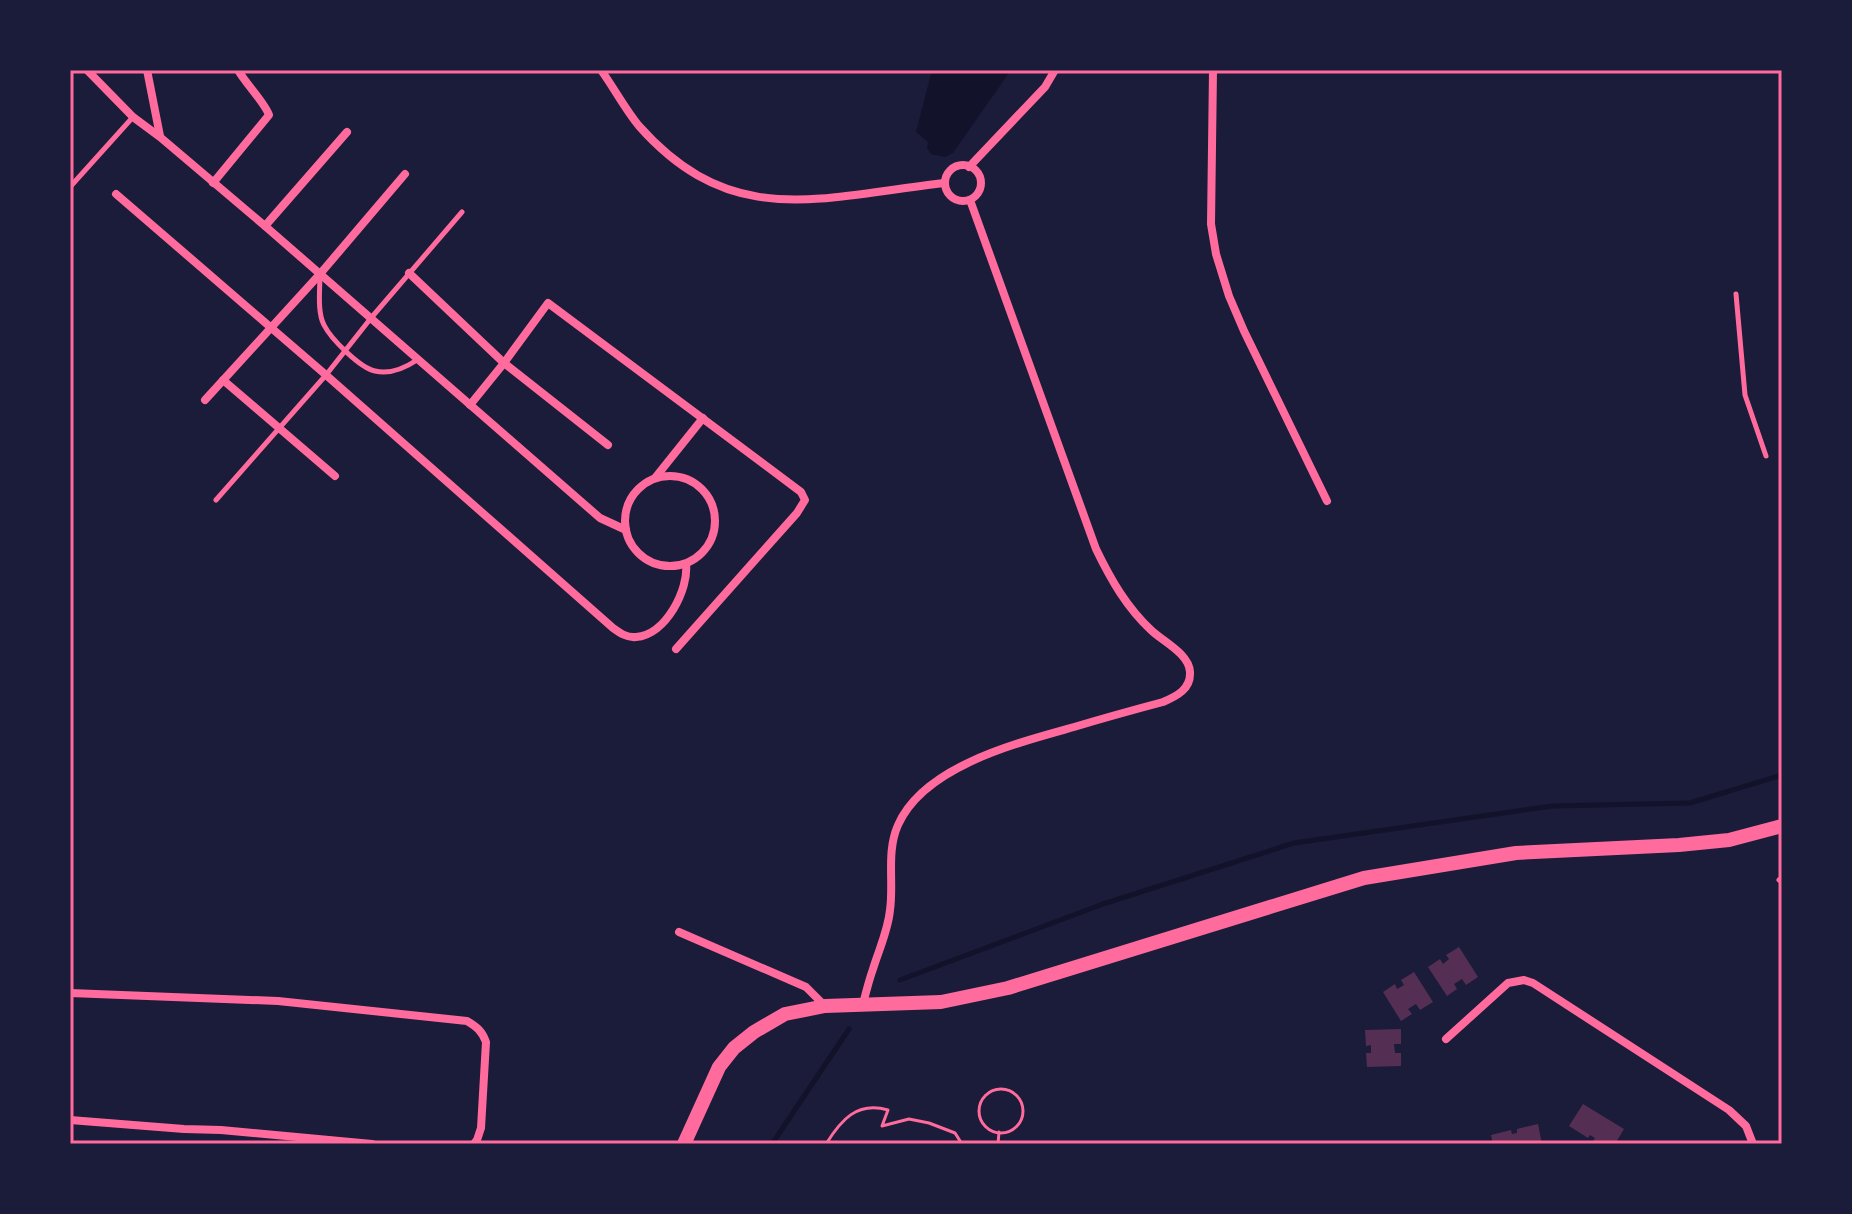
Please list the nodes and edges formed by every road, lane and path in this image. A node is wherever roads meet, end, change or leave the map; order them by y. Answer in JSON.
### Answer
{"nodes":[{"id":1,"x":87,"y":70,"type":"edge"},
{"id":2,"x":147,"y":70,"type":"edge"},
{"id":3,"x":238,"y":70,"type":"edge"},
{"id":4,"x":601,"y":70,"type":"edge"},
{"id":5,"x":1055,"y":70,"type":"edge"},
{"id":6,"x":1213,"y":70,"type":"edge"},
{"id":7,"x":133,"y":117,"type":"junction"},
{"id":8,"x":347,"y":132,"type":"dead end"},
{"id":9,"x":160,"y":137,"type":"junction"},
{"id":10,"x":969,"y":167,"type":"junction"},
{"id":11,"x":405,"y":174,"type":"dead end"},
{"id":12,"x":213,"y":183,"type":"junction"},
{"id":13,"x":945,"y":183,"type":"junction"},
{"id":14,"x":70,"y":187,"type":"edge"},
{"id":15,"x":116,"y":194,"type":"dead end"},
{"id":16,"x":970,"y":200,"type":"junction"},
{"id":17,"x":462,"y":212,"type":"dead end"},
{"id":18,"x":265,"y":226,"type":"junction"},
{"id":19,"x":409,"y":273,"type":"junction"},
{"id":20,"x":320,"y":274,"type":"junction"},
{"id":21,"x":1736,"y":294,"type":"dead end"},
{"id":22,"x":371,"y":318,"type":"junction"},
{"id":23,"x":270,"y":327,"type":"junction"},
{"id":24,"x":346,"y":351,"type":"junction"},
{"id":25,"x":418,"y":360,"type":"junction"},
{"id":26,"x":504,"y":363,"type":"junction"},
{"id":27,"x":326,"y":375,"type":"junction"},
{"id":28,"x":223,"y":380,"type":"junction"},
{"id":29,"x":205,"y":400,"type":"dead end"},
{"id":30,"x":470,"y":405,"type":"junction"},
{"id":31,"x":703,"y":418,"type":"junction"},
{"id":32,"x":279,"y":428,"type":"junction"},
{"id":33,"x":608,"y":445,"type":"dead end"},
{"id":34,"x":1766,"y":456,"type":"dead end"},
{"id":35,"x":335,"y":476,"type":"dead end"},
{"id":36,"x":655,"y":478,"type":"junction"},
{"id":37,"x":216,"y":500,"type":"dead end"},
{"id":38,"x":1327,"y":501,"type":"dead end"},
{"id":39,"x":626,"y":530,"type":"junction"},
{"id":40,"x":686,"y":564,"type":"junction"},
{"id":41,"x":676,"y":649,"type":"dead end"},
{"id":42,"x":1780,"y":828,"type":"edge"},
{"id":43,"x":679,"y":932,"type":"dead end"},
{"id":44,"x":70,"y":993,"type":"edge"},
{"id":45,"x":863,"y":1004,"type":"junction"},
{"id":46,"x":825,"y":1006,"type":"junction"},
{"id":47,"x":1446,"y":1039,"type":"dead end"},
{"id":48,"x":70,"y":1120,"type":"edge"},
{"id":49,"x":999,"y":1132,"type":"junction"},
{"id":50,"x":372,"y":1144,"type":"edge"},
{"id":51,"x":474,"y":1144,"type":"edge"},
{"id":52,"x":684,"y":1144,"type":"edge"},
{"id":53,"x":826,"y":1144,"type":"edge"},
{"id":54,"x":962,"y":1144,"type":"edge"},
{"id":55,"x":998,"y":1144,"type":"edge"},
{"id":56,"x":1753,"y":1144,"type":"edge"}],
"edges":[{"from":1,"to":7,"type":"street"},
{"from":2,"to":9,"type":"street"},
{"from":3,"to":12,"type":"street"},
{"from":4,"to":13,"type":"street"},
{"from":5,"to":10,"type":"street"},
{"from":6,"to":38,"type":"street"},
{"from":7,"to":9,"type":"street"},
{"from":7,"to":14,"type":"lane"},
{"from":8,"to":18,"type":"street"},
{"from":9,"to":12,"type":"street"},
{"from":10,"to":13,"type":"street"},
{"from":10,"to":16,"type":"street"},
{"from":11,"to":20,"type":"street"},
{"from":12,"to":18,"type":"street"},
{"from":13,"to":16,"type":"street"},
{"from":15,"to":23,"type":"street"},
{"from":16,"to":45,"type":"street"},
{"from":17,"to":19,"type":"lane"},
{"from":18,"to":20,"type":"street"},
{"from":19,"to":22,"type":"lane"},
{"from":19,"to":26,"type":"street"},
{"from":20,"to":22,"type":"street"},
{"from":20,"to":23,"type":"street"},
{"from":20,"to":24,"type":"lane"},
{"from":21,"to":34,"type":"lane"},
{"from":22,"to":24,"type":"lane"},
{"from":22,"to":25,"type":"street"},
{"from":23,"to":27,"type":"street"},
{"from":23,"to":28,"type":"street"},
{"from":24,"to":25,"type":"lane"},
{"from":24,"to":27,"type":"lane"},
{"from":25,"to":30,"type":"street"},
{"from":26,"to":30,"type":"street"},
{"from":26,"to":31,"type":"street"},
{"from":26,"to":33,"type":"street"},
{"from":27,"to":32,"type":"lane"},
{"from":27,"to":40,"type":"street"},
{"from":28,"to":29,"type":"street"},
{"from":28,"to":32,"type":"street"},
{"from":30,"to":39,"type":"street"},
{"from":31,"to":36,"type":"street"},
{"from":31,"to":41,"type":"street"},
{"from":32,"to":35,"type":"street"},
{"from":32,"to":37,"type":"lane"},
{"from":36,"to":39,"type":"street"},
{"from":36,"to":40,"type":"street"},
{"from":39,"to":40,"type":"street"},
{"from":42,"to":45,"type":"main road"},
{"from":43,"to":46,"type":"street"},
{"from":44,"to":51,"type":"street"},
{"from":45,"to":46,"type":"main road"},
{"from":46,"to":52,"type":"main road"},
{"from":47,"to":56,"type":"street"},
{"from":48,"to":50,"type":"street"},
{"from":49,"to":49,"type":"path"},
{"from":49,"to":55,"type":"path"},
{"from":53,"to":54,"type":"path"}]}
